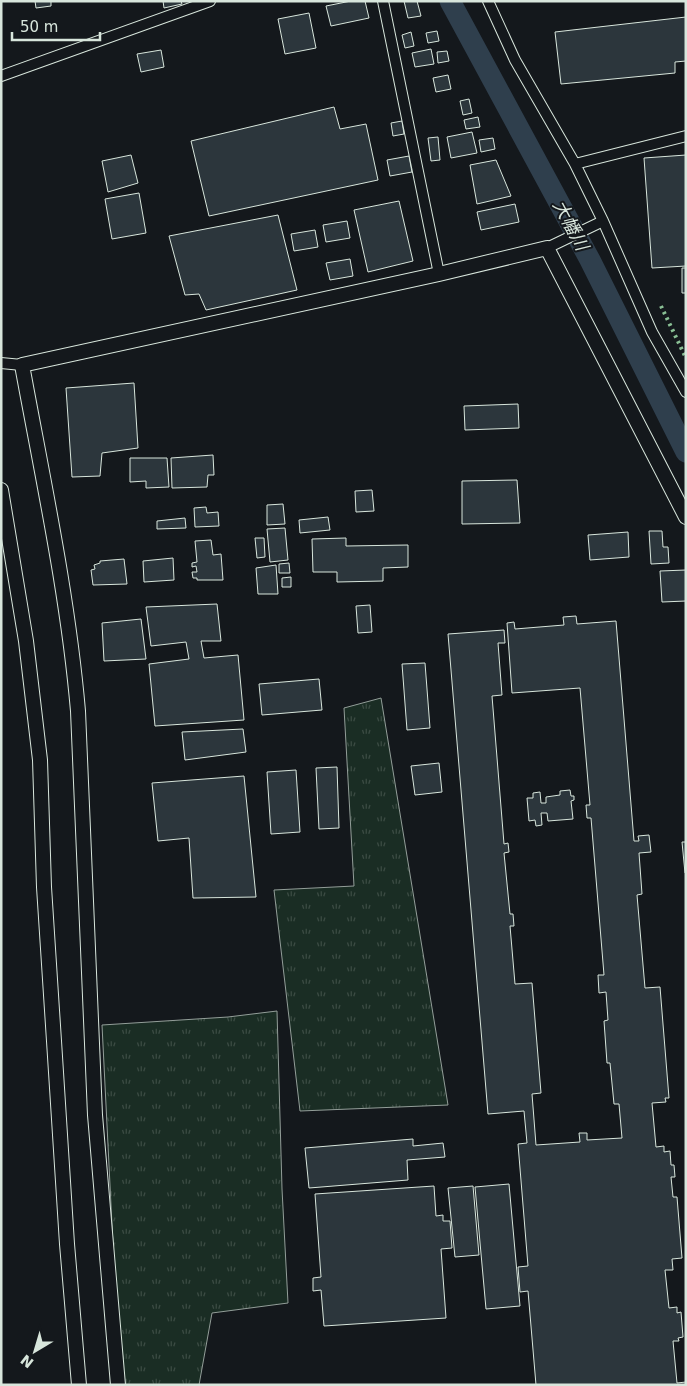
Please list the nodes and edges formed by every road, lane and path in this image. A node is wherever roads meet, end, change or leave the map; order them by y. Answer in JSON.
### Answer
{"nodes":[{"id":1,"x":210,"y":1,"type":"edge"},
{"id":2,"x":382,"y":1,"type":"edge"},
{"id":3,"x":488,"y":1,"type":"edge"},
{"id":4,"x":1,"y":76,"type":"edge"},
{"id":5,"x":686,"y":136,"type":"edge"},
{"id":6,"x":575,"y":164,"type":"junction"},
{"id":7,"x":602,"y":221,"type":"junction"},
{"id":8,"x":547,"y":248,"type":"junction"},
{"id":9,"x":439,"y":274,"type":"junction"},
{"id":10,"x":1,"y":363,"type":"edge"},
{"id":11,"x":22,"y":365,"type":"junction"},
{"id":12,"x":686,"y":392,"type":"edge"},
{"id":13,"x":1,"y":490,"type":"edge"},
{"id":14,"x":686,"y":517,"type":"edge"},
{"id":15,"x":79,"y":1385,"type":"edge"},
{"id":16,"x":118,"y":1385,"type":"edge"}],
"edges":[{"from":1,"to":4,"type":"street"},
{"from":2,"to":9,"type":"street"},
{"from":3,"to":6,"type":"street"},
{"from":5,"to":6,"type":"street"},
{"from":6,"to":7,"type":"street"},
{"from":7,"to":8,"type":"street"},
{"from":7,"to":12,"type":"street"},
{"from":8,"to":9,"type":"street"},
{"from":8,"to":14,"type":"street"},
{"from":9,"to":11,"type":"street"},
{"from":10,"to":11,"type":"street"},
{"from":11,"to":16,"type":"street"},
{"from":13,"to":15,"type":"street"}]}
